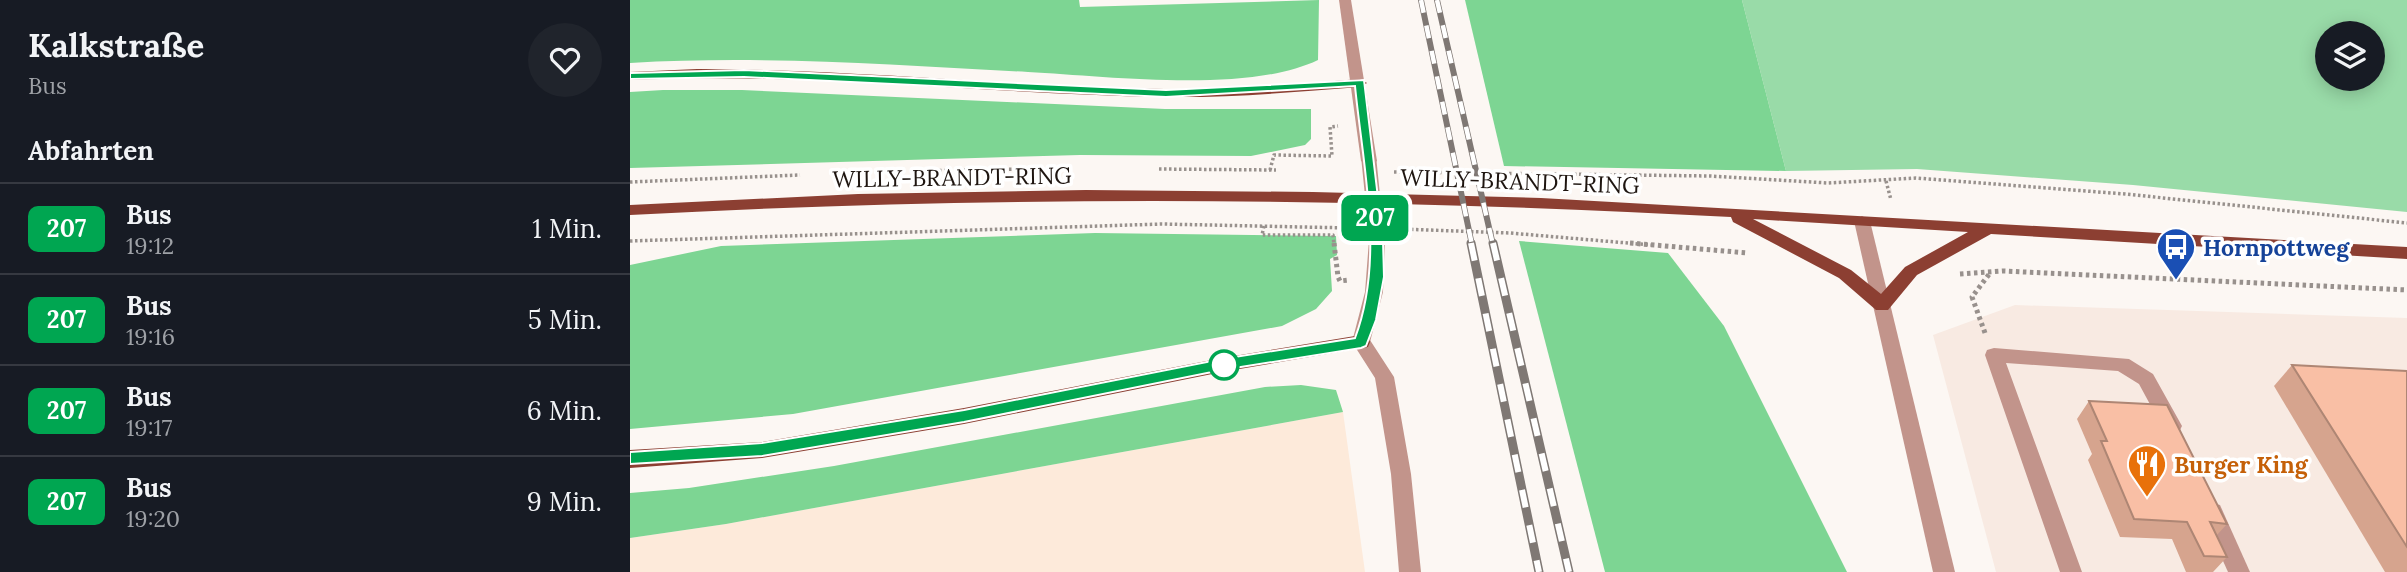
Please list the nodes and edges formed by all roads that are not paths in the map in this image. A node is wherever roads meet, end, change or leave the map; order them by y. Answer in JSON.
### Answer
{"nodes":[{"id":1,"x":1345,"y":0,"type":"edge"},
{"id":2,"x":630,"y":76,"type":"edge"},
{"id":3,"x":1360,"y":83,"type":"junction"},
{"id":4,"x":630,"y":210,"type":"edge"},
{"id":5,"x":1733,"y":215,"type":"junction"},
{"id":6,"x":1862,"y":221,"type":"junction"},
{"id":7,"x":1987,"y":229,"type":"junction"},
{"id":8,"x":2407,"y":253,"type":"edge"},
{"id":9,"x":1882,"y":305,"type":"junction"},
{"id":10,"x":1361,"y":342,"type":"junction"},
{"id":11,"x":2180,"y":445,"type":"edge"},
{"id":12,"x":630,"y":459,"type":"edge"},
{"id":13,"x":2204,"y":495,"type":"edge"},
{"id":14,"x":1410,"y":572,"type":"edge"},
{"id":15,"x":1944,"y":572,"type":"edge"},
{"id":16,"x":2071,"y":572,"type":"edge"},
{"id":17,"x":2239,"y":572,"type":"edge"}],
"edges":[{"from":1,"to":3,"type":"street"},
{"from":2,"to":3,"type":"main road"},
{"from":3,"to":10,"type":"street","bridge":true},
{"from":4,"to":5,"type":"main road","name":"WILLY-BRANDT-RING"},
{"from":5,"to":6,"type":"main road","name":"WILLY-BRANDT-RING"},
{"from":5,"to":9,"type":"main road"},
{"from":6,"to":7,"type":"main road","name":"WILLY-BRANDT-RING"},
{"from":6,"to":9,"type":"street"},
{"from":7,"to":8,"type":"main road","name":"WILLY-BRANDT-RING"},
{"from":7,"to":9,"type":"main road"},
{"from":9,"to":15,"type":"street"},
{"from":10,"to":12,"type":"main road"},
{"from":10,"to":14,"type":"street"},
{"from":11,"to":16,"type":"street"},
{"from":13,"to":17,"type":"street"}]}
